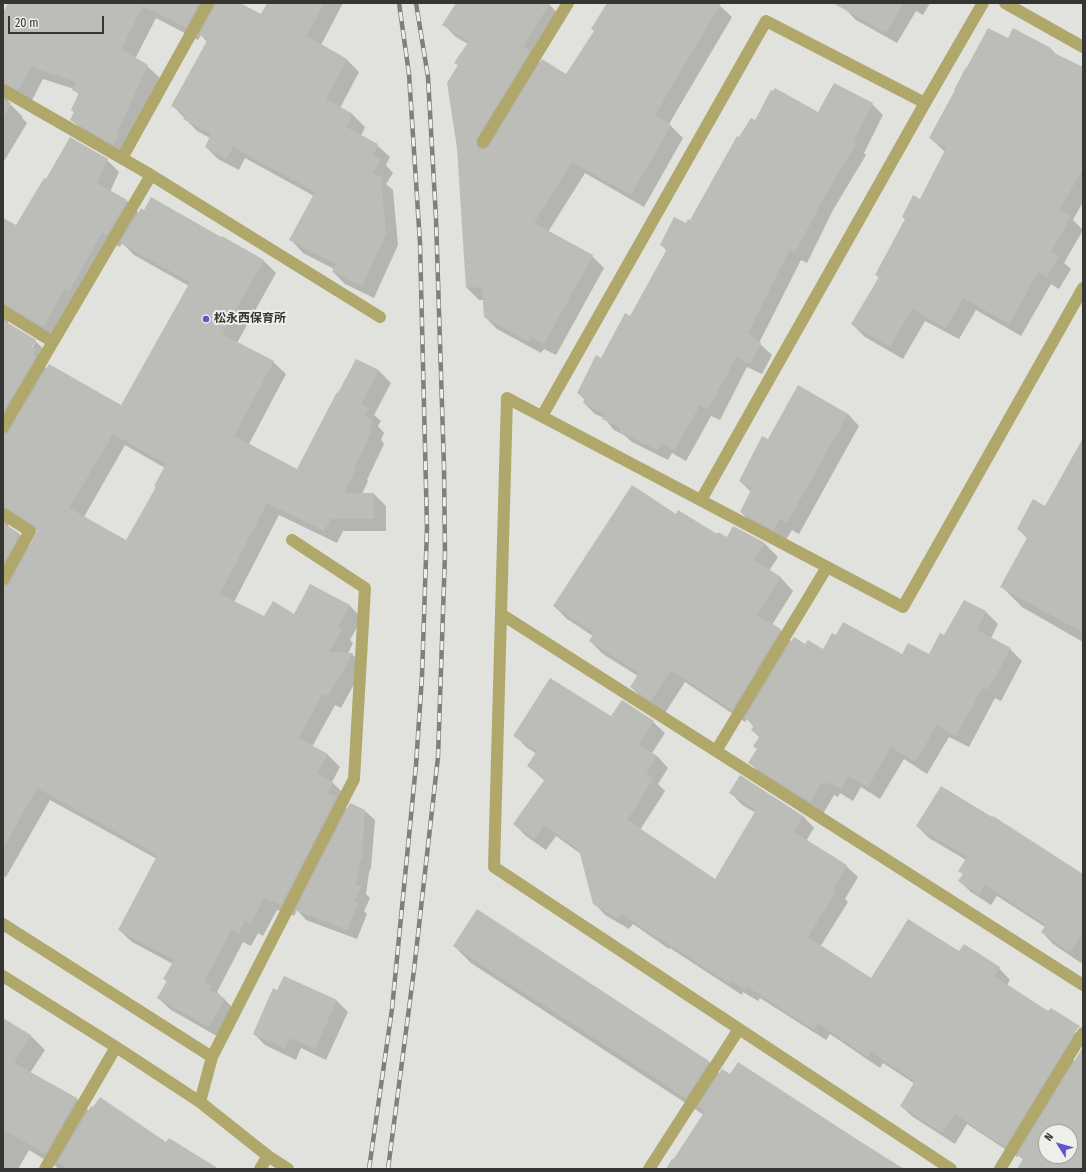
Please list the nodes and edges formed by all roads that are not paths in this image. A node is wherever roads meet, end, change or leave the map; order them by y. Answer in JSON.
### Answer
{"nodes":[{"id":1,"x":208,"y":3,"type":"edge"},
{"id":2,"x":568,"y":3,"type":"edge"},
{"id":3,"x":983,"y":3,"type":"edge"},
{"id":4,"x":1005,"y":3,"type":"edge"},
{"id":5,"x":1083,"y":47,"type":"edge"},
{"id":6,"x":3,"y":90,"type":"edge"},
{"id":7,"x":925,"y":103,"type":"junction"},
{"id":8,"x":483,"y":142,"type":"dead end"},
{"id":9,"x":122,"y":158,"type":"junction"},
{"id":10,"x":151,"y":175,"type":"junction"},
{"id":11,"x":1083,"y":288,"type":"edge"},
{"id":12,"x":3,"y":311,"type":"edge"},
{"id":13,"x":380,"y":317,"type":"dead end"},
{"id":14,"x":53,"y":342,"type":"junction"},
{"id":15,"x":542,"y":416,"type":"junction"},
{"id":16,"x":3,"y":427,"type":"edge"},
{"id":17,"x":701,"y":500,"type":"junction"},
{"id":18,"x":3,"y":514,"type":"edge"},
{"id":19,"x":292,"y":540,"type":"dead end"},
{"id":20,"x":827,"y":567,"type":"junction"},
{"id":21,"x":3,"y":579,"type":"edge"},
{"id":22,"x":501,"y":614,"type":"junction"},
{"id":23,"x":716,"y":751,"type":"junction"},
{"id":24,"x":3,"y":924,"type":"edge"},
{"id":25,"x":3,"y":976,"type":"edge"},
{"id":26,"x":1083,"y":985,"type":"edge"},
{"id":27,"x":739,"y":1029,"type":"junction"},
{"id":28,"x":1083,"y":1033,"type":"edge"},
{"id":29,"x":116,"y":1047,"type":"junction"},
{"id":30,"x":212,"y":1057,"type":"junction"},
{"id":31,"x":200,"y":1102,"type":"junction"},
{"id":32,"x":268,"y":1156,"type":"junction"},
{"id":33,"x":44,"y":1169,"type":"edge"},
{"id":34,"x":260,"y":1169,"type":"edge"},
{"id":35,"x":288,"y":1169,"type":"edge"},
{"id":36,"x":649,"y":1169,"type":"edge"},
{"id":37,"x":951,"y":1169,"type":"edge"},
{"id":38,"x":1000,"y":1169,"type":"edge"}],
"edges":[{"from":1,"to":9,"type":"street"},
{"from":2,"to":8,"type":"street"},
{"from":3,"to":7,"type":"street"},
{"from":4,"to":5,"type":"street"},
{"from":6,"to":9,"type":"street"},
{"from":7,"to":15,"type":"street"},
{"from":7,"to":17,"type":"street"},
{"from":9,"to":10,"type":"street"},
{"from":10,"to":13,"type":"street"},
{"from":10,"to":14,"type":"street"},
{"from":11,"to":20,"type":"street"},
{"from":12,"to":14,"type":"street"},
{"from":14,"to":16,"type":"street"},
{"from":15,"to":17,"type":"street"},
{"from":15,"to":22,"type":"street"},
{"from":17,"to":20,"type":"street"},
{"from":18,"to":21,"type":"street"},
{"from":19,"to":30,"type":"street"},
{"from":20,"to":23,"type":"street"},
{"from":22,"to":23,"type":"street"},
{"from":22,"to":27,"type":"street"},
{"from":23,"to":26,"type":"street"},
{"from":24,"to":30,"type":"street"},
{"from":25,"to":29,"type":"street"},
{"from":27,"to":36,"type":"street"},
{"from":27,"to":37,"type":"street"},
{"from":28,"to":38,"type":"street"},
{"from":29,"to":31,"type":"street"},
{"from":29,"to":33,"type":"street"},
{"from":30,"to":31,"type":"street"},
{"from":31,"to":32,"type":"street"},
{"from":32,"to":34,"type":"street"},
{"from":32,"to":35,"type":"street"}]}
